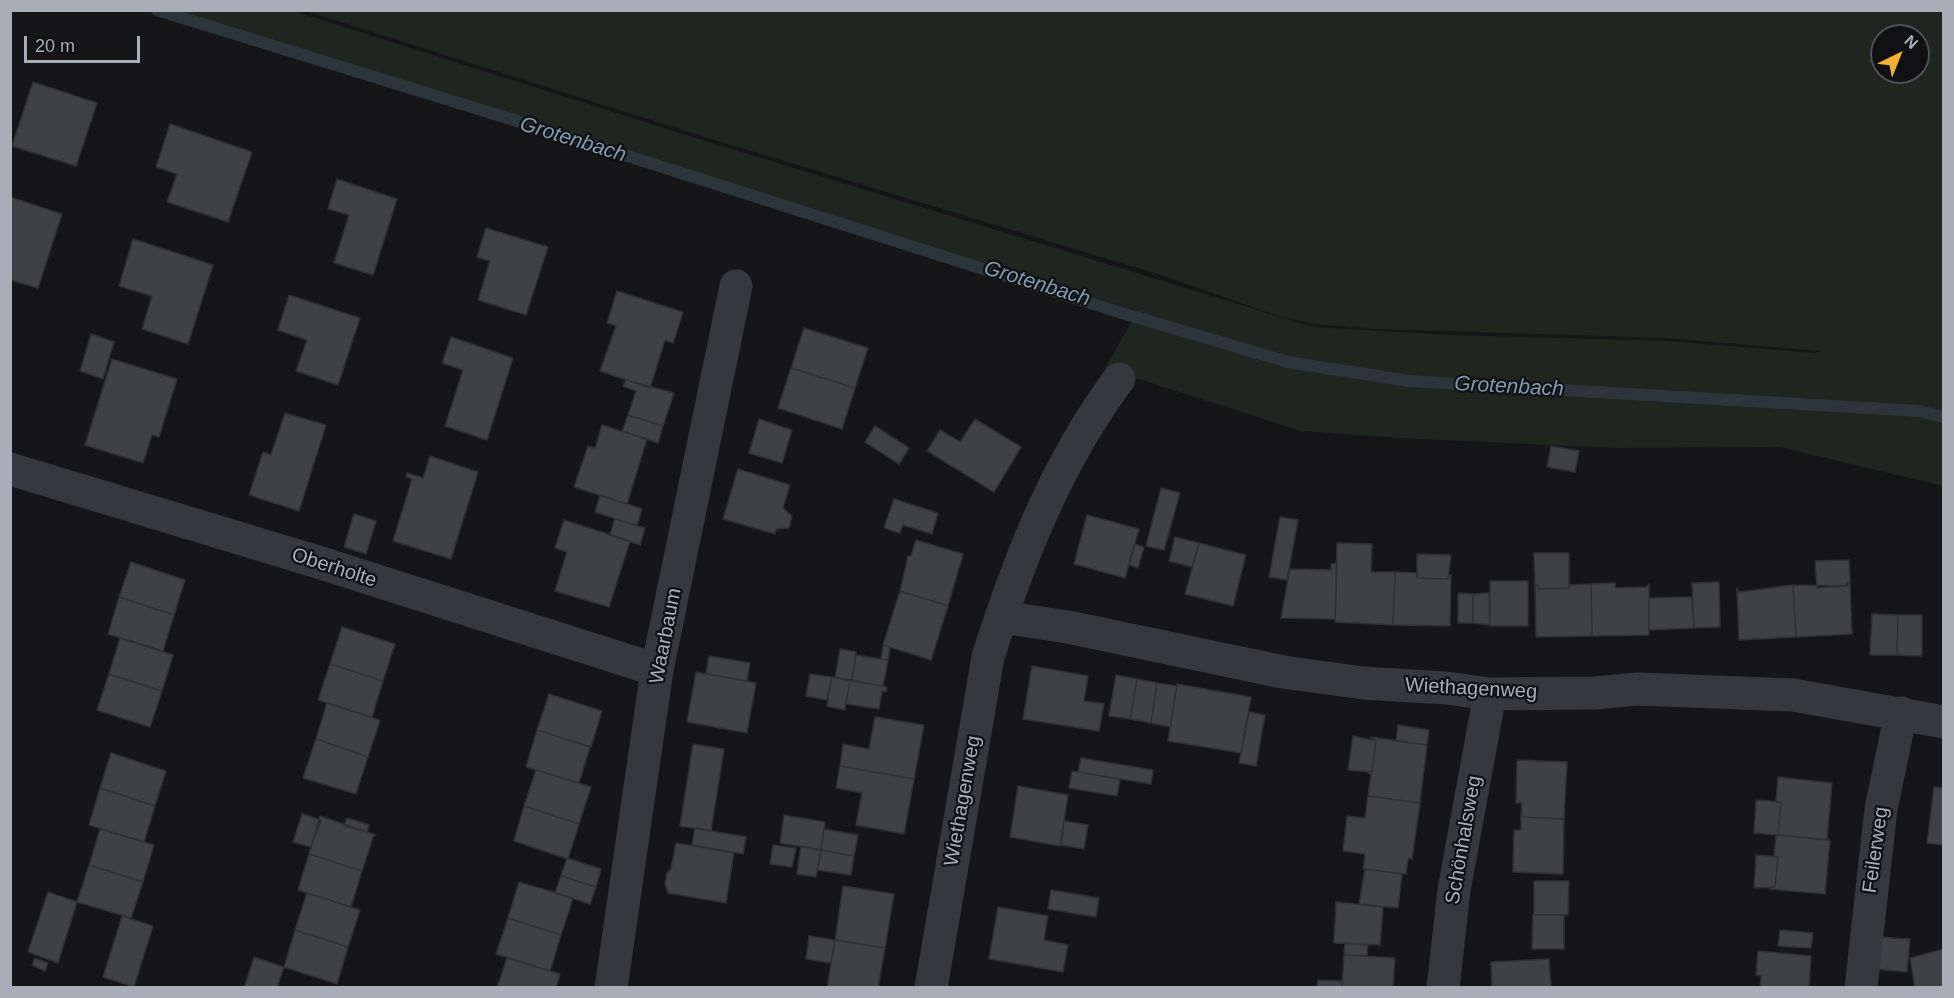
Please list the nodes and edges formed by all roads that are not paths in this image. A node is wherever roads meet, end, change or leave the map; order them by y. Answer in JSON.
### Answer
{"nodes":[{"id":1,"x":736,"y":286,"type":"dead end"},
{"id":2,"x":1119,"y":379,"type":"dead end"},
{"id":3,"x":10,"y":469,"type":"edge"},
{"id":4,"x":1001,"y":617,"type":"junction"},
{"id":5,"x":657,"y":670,"type":"junction"},
{"id":6,"x":1490,"y":694,"type":"junction"},
{"id":7,"x":1901,"y":713,"type":"junction"},
{"id":8,"x":1944,"y":722,"type":"edge"},
{"id":9,"x":611,"y":987,"type":"edge"},
{"id":10,"x":931,"y":987,"type":"edge"},
{"id":11,"x":1443,"y":987,"type":"edge"},
{"id":12,"x":1861,"y":987,"type":"edge"}],
"edges":[{"from":1,"to":5,"type":"street","name":"Waarbaum"},
{"from":2,"to":4,"type":"street","name":"Wiethagenweg"},
{"from":3,"to":5,"type":"street","name":"Oberholte"},
{"from":4,"to":6,"type":"street","name":"Wiethagenweg"},
{"from":4,"to":10,"type":"street","name":"Wiethagenweg"},
{"from":5,"to":9,"type":"street","name":"Waarbaum"},
{"from":6,"to":7,"type":"street","name":"Wiethagenweg"},
{"from":6,"to":11,"type":"street","name":"Schönhalsweg"},
{"from":7,"to":8,"type":"street","name":"Wiethagenweg"},
{"from":7,"to":12,"type":"street","name":"Feilerweg"}]}
